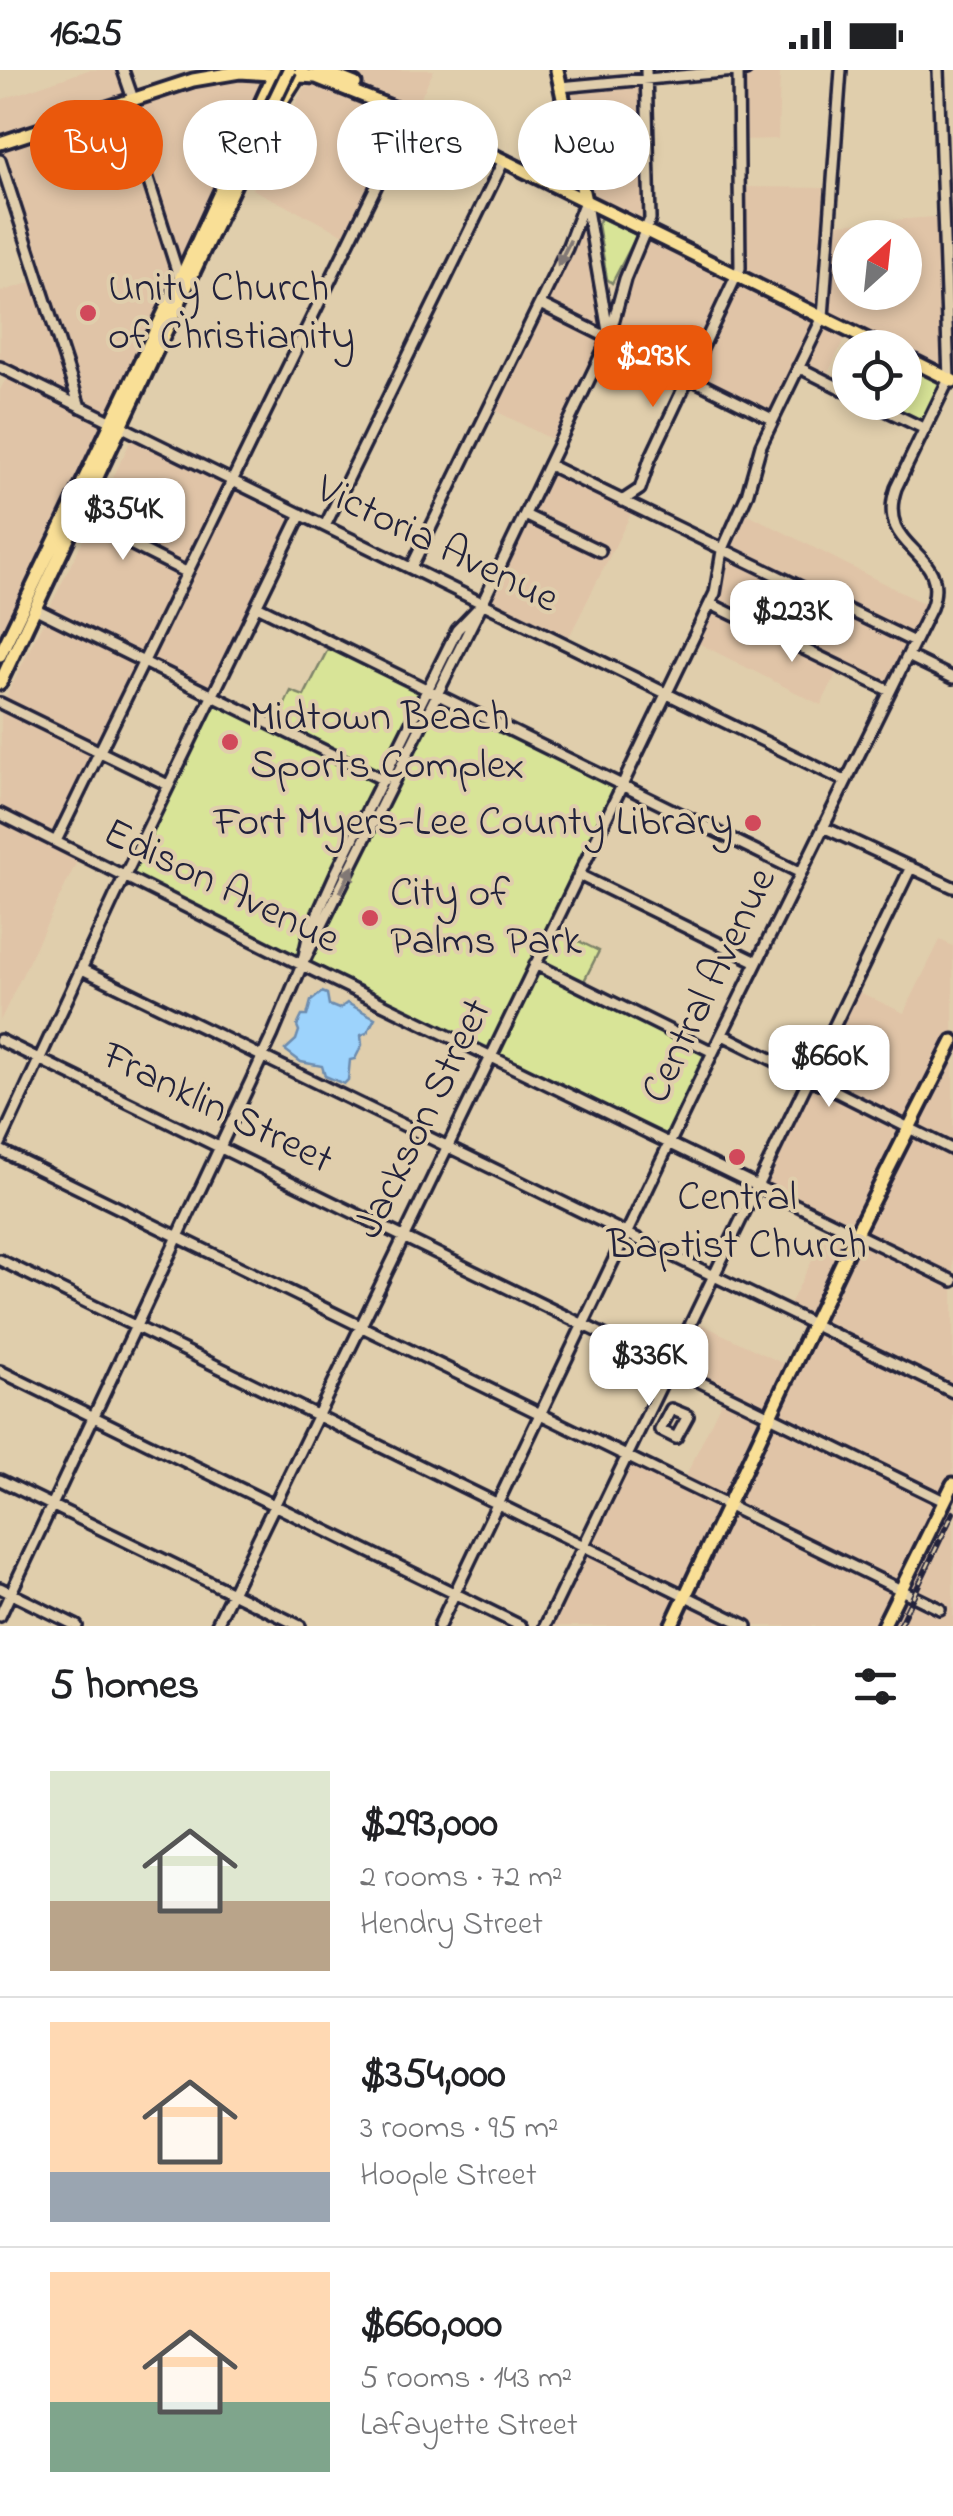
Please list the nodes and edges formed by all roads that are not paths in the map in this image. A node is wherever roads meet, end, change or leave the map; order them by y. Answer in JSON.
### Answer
{"nodes":[{"id":1,"x":123,"y":70,"type":"edge"},
{"id":2,"x":214,"y":70,"type":"edge"},
{"id":3,"x":557,"y":70,"type":"edge"},
{"id":4,"x":738,"y":70,"type":"edge"},
{"id":5,"x":746,"y":70,"type":"edge"},
{"id":6,"x":841,"y":70,"type":"edge"},
{"id":7,"x":938,"y":70,"type":"edge"},
{"id":8,"x":287,"y":71,"type":"edge"},
{"id":9,"x":646,"y":74,"type":"edge"},
{"id":10,"x":324,"y":75,"type":"edge"},
{"id":11,"x":193,"y":80,"type":"junction"},
{"id":12,"x":560,"y":87,"type":"junction"},
{"id":13,"x":129,"y":100,"type":"edge"},
{"id":14,"x":132,"y":100,"type":"edge"},
{"id":15,"x":282,"y":100,"type":"edge"},
{"id":16,"x":291,"y":100,"type":"edge"},
{"id":17,"x":378,"y":100,"type":"edge"},
{"id":18,"x":563,"y":100,"type":"edge"},
{"id":19,"x":30,"y":133,"type":"edge"},
{"id":20,"x":0,"y":143,"type":"edge"},
{"id":21,"x":498,"y":157,"type":"edge"},
{"id":22,"x":0,"y":160,"type":"edge"},
{"id":23,"x":504,"y":160,"type":"junction"},
{"id":24,"x":518,"y":167,"type":"edge"},
{"id":25,"x":155,"y":190,"type":"edge"},
{"id":26,"x":240,"y":190,"type":"edge"},
{"id":27,"x":374,"y":190,"type":"edge"},
{"id":28,"x":563,"y":190,"type":"edge"},
{"id":29,"x":582,"y":190,"type":"edge"},
{"id":30,"x":585,"y":201,"type":"junction"},
{"id":31,"x":646,"y":231,"type":"junction"},
{"id":32,"x":738,"y":276,"type":"junction"},
{"id":33,"x":625,"y":279,"type":"junction"},
{"id":34,"x":183,"y":285,"type":"junction"},
{"id":35,"x":601,"y":290,"type":"junction"},
{"id":36,"x":540,"y":304,"type":"junction"},
{"id":37,"x":823,"y":318,"type":"junction"},
{"id":38,"x":847,"y":330,"type":"edge"},
{"id":39,"x":610,"y":338,"type":"junction"},
{"id":40,"x":922,"y":366,"type":"edge"},
{"id":41,"x":798,"y":368,"type":"junction"},
{"id":42,"x":3,"y":369,"type":"edge"},
{"id":43,"x":690,"y":378,"type":"junction"},
{"id":44,"x":952,"y":379,"type":"edge"},
{"id":45,"x":1,"y":381,"type":"edge"},
{"id":46,"x":832,"y":385,"type":"edge"},
{"id":47,"x":80,"y":407,"type":"junction"},
{"id":48,"x":772,"y":418,"type":"junction"},
{"id":49,"x":904,"y":420,"type":"edge"},
{"id":50,"x":118,"y":424,"type":"junction"},
{"id":51,"x":924,"y":430,"type":"junction"},
{"id":52,"x":550,"y":465,"type":"junction"},
{"id":53,"x":230,"y":479,"type":"junction"},
{"id":54,"x":640,"y":489,"type":"junction"},
{"id":55,"x":622,"y":501,"type":"junction"},
{"id":56,"x":300,"y":514,"type":"junction"},
{"id":57,"x":526,"y":515,"type":"junction"},
{"id":58,"x":652,"y":515,"type":"junction"},
{"id":59,"x":79,"y":518,"type":"junction"},
{"id":60,"x":325,"y":526,"type":"junction"},
{"id":61,"x":600,"y":550,"type":"dead end"},
{"id":62,"x":722,"y":551,"type":"junction"},
{"id":63,"x":411,"y":568,"type":"junction"},
{"id":64,"x":186,"y":572,"type":"junction"},
{"id":65,"x":36,"y":579,"type":"junction"},
{"id":66,"x":482,"y":604,"type":"junction"},
{"id":67,"x":711,"y":604,"type":"junction"},
{"id":68,"x":257,"y":606,"type":"junction"},
{"id":69,"x":36,"y":609,"type":"junction"},
{"id":70,"x":914,"y":642,"type":"junction"},
{"id":71,"x":0,"y":654,"type":"edge"},
{"id":72,"x":908,"y":656,"type":"junction"},
{"id":73,"x":142,"y":660,"type":"junction"},
{"id":74,"x":953,"y":678,"type":"edge"},
{"id":75,"x":0,"y":682,"type":"edge"},
{"id":76,"x":426,"y":689,"type":"junction"},
{"id":77,"x":890,"y":692,"type":"junction"},
{"id":78,"x":437,"y":694,"type":"junction"},
{"id":79,"x":667,"y":694,"type":"junction"},
{"id":80,"x":213,"y":696,"type":"junction"},
{"id":81,"x":0,"y":702,"type":"edge"},
{"id":82,"x":99,"y":752,"type":"junction"},
{"id":83,"x":382,"y":779,"type":"junction"},
{"id":84,"x":845,"y":781,"type":"junction"},
{"id":85,"x":394,"y":784,"type":"junction"},
{"id":86,"x":622,"y":785,"type":"junction"},
{"id":87,"x":168,"y":786,"type":"junction"},
{"id":88,"x":0,"y":814,"type":"edge"},
{"id":89,"x":823,"y":826,"type":"junction"},
{"id":90,"x":56,"y":842,"type":"junction"},
{"id":91,"x":911,"y":867,"type":"junction"},
{"id":92,"x":801,"y":872,"type":"junction"},
{"id":93,"x":126,"y":875,"type":"junction"},
{"id":94,"x":579,"y":875,"type":"junction"},
{"id":95,"x":953,"y":887,"type":"edge"},
{"id":96,"x":757,"y":962,"type":"junction"},
{"id":97,"x":535,"y":964,"type":"junction"},
{"id":98,"x":302,"y":965,"type":"junction"},
{"id":99,"x":82,"y":969,"type":"junction"},
{"id":100,"x":722,"y":1035,"type":"junction"},
{"id":101,"x":0,"y":1040,"type":"edge"},
{"id":102,"x":953,"y":1041,"type":"edge"},
{"id":103,"x":713,"y":1052,"type":"junction"},
{"id":104,"x":491,"y":1055,"type":"junction"},
{"id":105,"x":262,"y":1056,"type":"junction"},
{"id":106,"x":40,"y":1058,"type":"junction"},
{"id":107,"x":808,"y":1078,"type":"junction"},
{"id":108,"x":909,"y":1128,"type":"junction"},
{"id":109,"x":670,"y":1143,"type":"junction"},
{"id":110,"x":447,"y":1146,"type":"junction"},
{"id":111,"x":0,"y":1147,"type":"edge"},
{"id":112,"x":220,"y":1147,"type":"junction"},
{"id":113,"x":953,"y":1150,"type":"edge"},
{"id":114,"x":756,"y":1185,"type":"junction"},
{"id":115,"x":856,"y":1233,"type":"junction"},
{"id":116,"x":627,"y":1234,"type":"junction"},
{"id":117,"x":403,"y":1236,"type":"junction"},
{"id":118,"x":177,"y":1238,"type":"junction"},
{"id":119,"x":0,"y":1260,"type":"edge"},
{"id":120,"x":712,"y":1276,"type":"junction"},
{"id":121,"x":953,"y":1281,"type":"edge"},
{"id":122,"x":584,"y":1324,"type":"junction"},
{"id":123,"x":813,"y":1325,"type":"junction"},
{"id":124,"x":360,"y":1326,"type":"junction"},
{"id":125,"x":136,"y":1328,"type":"junction"},
{"id":126,"x":670,"y":1366,"type":"junction"},
{"id":127,"x":0,"y":1371,"type":"edge"},
{"id":128,"x":953,"y":1392,"type":"edge"},
{"id":129,"x":648,"y":1412,"type":"junction"},
{"id":130,"x":541,"y":1414,"type":"junction"},
{"id":131,"x":771,"y":1416,"type":"junction"},
{"id":132,"x":316,"y":1417,"type":"junction"},
{"id":133,"x":94,"y":1418,"type":"junction"},
{"id":134,"x":682,"y":1428,"type":"dead end"},
{"id":135,"x":626,"y":1456,"type":"junction"},
{"id":136,"x":0,"y":1480,"type":"edge"},
{"id":137,"x":953,"y":1484,"type":"edge"},
{"id":138,"x":944,"y":1500,"type":"junction"},
{"id":139,"x":53,"y":1506,"type":"junction"},
{"id":140,"x":274,"y":1506,"type":"junction"},
{"id":141,"x":497,"y":1506,"type":"junction"},
{"id":142,"x":727,"y":1507,"type":"junction"},
{"id":143,"x":583,"y":1547,"type":"junction"},
{"id":144,"x":0,"y":1588,"type":"edge"},
{"id":145,"x":900,"y":1590,"type":"junction"},
{"id":146,"x":232,"y":1593,"type":"junction"},
{"id":147,"x":454,"y":1593,"type":"junction"},
{"id":148,"x":10,"y":1594,"type":"junction"},
{"id":149,"x":685,"y":1597,"type":"junction"},
{"id":150,"x":940,"y":1609,"type":"dead end"},
{"id":151,"x":0,"y":1616,"type":"edge"},
{"id":152,"x":78,"y":1626,"type":"edge"},
{"id":153,"x":216,"y":1626,"type":"edge"},
{"id":154,"x":300,"y":1626,"type":"edge"},
{"id":155,"x":439,"y":1626,"type":"edge"},
{"id":156,"x":520,"y":1626,"type":"edge"},
{"id":157,"x":545,"y":1626,"type":"edge"},
{"id":158,"x":671,"y":1626,"type":"edge"},
{"id":159,"x":746,"y":1626,"type":"edge"},
{"id":160,"x":883,"y":1626,"type":"edge"}],
"edges":[{"from":1,"to":13,"type":"street"},
{"from":2,"to":11,"type":"main road"},
{"from":3,"to":12,"type":"main road"},
{"from":4,"to":5,"type":"street"},
{"from":4,"to":9,"type":"street"},
{"from":4,"to":32,"type":"street"},
{"from":6,"to":37,"type":"street","name":"Jackson Street"},
{"from":7,"to":44,"type":"street"},
{"from":8,"to":10,"type":"main road"},
{"from":8,"to":11,"type":"main road"},
{"from":8,"to":15,"type":"main road"},
{"from":8,"to":34,"type":"main road"},
{"from":8,"to":34,"type":"main road","bridge":true},
{"from":9,"to":12,"type":"street"},
{"from":9,"to":31,"type":"street"},
{"from":10,"to":16,"type":"main road"},
{"from":10,"to":17,"type":"main road"},
{"from":11,"to":14,"type":"main road"},
{"from":12,"to":18,"type":"main road"},
{"from":19,"to":20,"type":"main road"},
{"from":21,"to":23,"type":"main road"},
{"from":22,"to":47,"type":"street"},
{"from":23,"to":24,"type":"main road"},
{"from":23,"to":60,"type":"street"},
{"from":25,"to":34,"type":"street"},
{"from":26,"to":34,"type":"main road"},
{"from":27,"to":53,"type":"street"},
{"from":28,"to":30,"type":"main road"},
{"from":29,"to":30,"type":"main road"},
{"from":30,"to":31,"type":"main road"},
{"from":30,"to":35,"type":"street"},
{"from":30,"to":36,"type":"street","one_way":true},
{"from":31,"to":32,"type":"main road"},
{"from":31,"to":33,"type":"street"},
{"from":32,"to":37,"type":"main road"},
{"from":32,"to":43,"type":"street"},
{"from":33,"to":35,"type":"street"},
{"from":33,"to":39,"type":"street"},
{"from":34,"to":50,"type":"main road"},
{"from":35,"to":39,"type":"street"},
{"from":36,"to":39,"type":"street"},
{"from":36,"to":63,"type":"street"},
{"from":37,"to":38,"type":"main road"},
{"from":37,"to":41,"type":"street","name":"Jackson Street"},
{"from":39,"to":43,"type":"street"},
{"from":39,"to":52,"type":"street"},
{"from":40,"to":44,"type":"main road"},
{"from":41,"to":46,"type":"street"},
{"from":41,"to":48,"type":"street","name":"Jackson Street"},
{"from":42,"to":45,"type":"street"},
{"from":42,"to":47,"type":"street","name":"Victoria Avenue"},
{"from":43,"to":48,"type":"street"},
{"from":43,"to":54,"type":"street"},
{"from":44,"to":51,"type":"street","name":"Central Avenue"},
{"from":47,"to":50,"type":"street","name":"Victoria Avenue"},
{"from":48,"to":62,"type":"street","name":"Jackson Street"},
{"from":49,"to":51,"type":"street"},
{"from":50,"to":53,"type":"street","name":"Victoria Avenue"},
{"from":50,"to":59,"type":"main road"},
{"from":50,"to":65,"type":"main road"},
{"from":51,"to":70,"type":"street","name":"Central Avenue"},
{"from":52,"to":55,"type":"street"},
{"from":52,"to":57,"type":"street"},
{"from":53,"to":56,"type":"street","name":"Victoria Avenue"},
{"from":53,"to":64,"type":"street"},
{"from":54,"to":55,"type":"street"},
{"from":54,"to":58,"type":"street"},
{"from":55,"to":58,"type":"street"},
{"from":56,"to":60,"type":"street","name":"Victoria Avenue"},
{"from":56,"to":68,"type":"street"},
{"from":57,"to":61,"type":"street"},
{"from":57,"to":66,"type":"street"},
{"from":58,"to":62,"type":"street"},
{"from":59,"to":64,"type":"street"},
{"from":59,"to":69,"type":"main road"},
{"from":60,"to":63,"type":"street","name":"Victoria Avenue"},
{"from":62,"to":67,"type":"street","name":"Jackson Street"},
{"from":62,"to":70,"type":"street"},
{"from":63,"to":66,"type":"street","name":"Victoria Avenue"},
{"from":64,"to":73,"type":"street"},
{"from":65,"to":69,"type":"main road"},
{"from":65,"to":71,"type":"main road"},
{"from":66,"to":76,"type":"street"},
{"from":66,"to":78,"type":"street"},
{"from":66,"to":79,"type":"street","name":"Victoria Avenue"},
{"from":67,"to":77,"type":"street"},
{"from":67,"to":79,"type":"street","name":"Jackson Street"},
{"from":68,"to":76,"type":"street"},
{"from":68,"to":80,"type":"street"},
{"from":69,"to":73,"type":"street"},
{"from":69,"to":75,"type":"main road"},
{"from":70,"to":72,"type":"street","name":"Central Avenue"},
{"from":72,"to":74,"type":"street"},
{"from":72,"to":77,"type":"street","name":"Central Avenue"},
{"from":73,"to":80,"type":"street"},
{"from":73,"to":82,"type":"street"},
{"from":76,"to":78,"type":"street"},
{"from":76,"to":83,"type":"street"},
{"from":77,"to":84,"type":"street","name":"Central Avenue"},
{"from":78,"to":85,"type":"street"},
{"from":78,"to":86,"type":"street"},
{"from":79,"to":84,"type":"street","name":"Victoria Avenue"},
{"from":79,"to":86,"type":"street","name":"Jackson Street"},
{"from":80,"to":83,"type":"street"},
{"from":80,"to":87,"type":"street"},
{"from":81,"to":82,"type":"street"},
{"from":82,"to":87,"type":"street"},
{"from":82,"to":90,"type":"street"},
{"from":83,"to":85,"type":"street"},
{"from":83,"to":98,"type":"street"},
{"from":84,"to":89,"type":"street","name":"Central Avenue"},
{"from":98,"to":85,"type":"street","one_way":true},
{"from":86,"to":92,"type":"street"},
{"from":86,"to":94,"type":"street","name":"Jackson Street"},
{"from":87,"to":93,"type":"street"},
{"from":88,"to":90,"type":"street","name":"Edison Avenue"},
{"from":89,"to":91,"type":"street"},
{"from":89,"to":92,"type":"street","name":"Central Avenue"},
{"from":90,"to":93,"type":"street","name":"Edison Avenue"},
{"from":91,"to":95,"type":"street"},
{"from":91,"to":107,"type":"street"},
{"from":92,"to":96,"type":"street","name":"Central Avenue"},
{"from":93,"to":98,"type":"street","name":"Edison Avenue"},
{"from":93,"to":99,"type":"street"},
{"from":94,"to":96,"type":"street"},
{"from":94,"to":97,"type":"street","name":"Jackson Street"},
{"from":96,"to":100,"type":"street","name":"Central Avenue"},
{"from":97,"to":103,"type":"street"},
{"from":97,"to":104,"type":"street","name":"Jackson Street"},
{"from":98,"to":104,"type":"street","name":"Edison Avenue"},
{"from":98,"to":105,"type":"street"},
{"from":99,"to":105,"type":"street"},
{"from":99,"to":106,"type":"street"},
{"from":100,"to":103,"type":"street","name":"Central Avenue"},
{"from":100,"to":107,"type":"street"},
{"from":101,"to":106,"type":"street","name":"Franklin Street"},
{"from":102,"to":108,"type":"main road"},
{"from":103,"to":109,"type":"street","name":"Central Avenue"},
{"from":104,"to":109,"type":"street","name":"Edison Avenue"},
{"from":104,"to":110,"type":"street","name":"Jackson Street"},
{"from":105,"to":110,"type":"street"},
{"from":105,"to":112,"type":"street"},
{"from":106,"to":111,"type":"street"},
{"from":106,"to":112,"type":"street","name":"Franklin Street"},
{"from":107,"to":108,"type":"street"},
{"from":107,"to":114,"type":"street"},
{"from":108,"to":113,"type":"street"},
{"from":108,"to":115,"type":"main road"},
{"from":109,"to":114,"type":"street","name":"Edison Avenue"},
{"from":109,"to":116,"type":"street","name":"Central Avenue"},
{"from":110,"to":116,"type":"street"},
{"from":110,"to":117,"type":"street","name":"Jackson Street"},
{"from":111,"to":118,"type":"street"},
{"from":112,"to":117,"type":"street","name":"Franklin Street"},
{"from":112,"to":118,"type":"street"},
{"from":114,"to":115,"type":"street","name":"Edison Avenue"},
{"from":114,"to":120,"type":"street"},
{"from":115,"to":121,"type":"street","name":"Edison Avenue"},
{"from":115,"to":123,"type":"main road"},
{"from":116,"to":120,"type":"street"},
{"from":116,"to":122,"type":"street","name":"Central Avenue"},
{"from":117,"to":122,"type":"street","name":"Franklin Street"},
{"from":117,"to":124,"type":"street","name":"Jackson Street"},
{"from":118,"to":124,"type":"street"},
{"from":118,"to":125,"type":"street"},
{"from":119,"to":125,"type":"street"},
{"from":120,"to":123,"type":"street"},
{"from":120,"to":126,"type":"street"},
{"from":122,"to":126,"type":"street","name":"Franklin Street"},
{"from":122,"to":130,"type":"street","name":"Central Avenue"},
{"from":123,"to":128,"type":"street"},
{"from":123,"to":131,"type":"main road"},
{"from":124,"to":130,"type":"street"},
{"from":124,"to":132,"type":"street","name":"Jackson Street"},
{"from":125,"to":132,"type":"street"},
{"from":125,"to":133,"type":"street"},
{"from":126,"to":129,"type":"street"},
{"from":126,"to":131,"type":"street","name":"Franklin Street"},
{"from":127,"to":133,"type":"street"},
{"from":129,"to":134,"type":"street"},
{"from":129,"to":135,"type":"street"},
{"from":130,"to":135,"type":"street"},
{"from":130,"to":141,"type":"street","name":"Central Avenue"},
{"from":131,"to":138,"type":"street","name":"Franklin Street"},
{"from":131,"to":142,"type":"main road"},
{"from":132,"to":140,"type":"street","name":"Jackson Street"},
{"from":132,"to":141,"type":"street"},
{"from":133,"to":139,"type":"street"},
{"from":133,"to":140,"type":"street"},
{"from":135,"to":142,"type":"street"},
{"from":135,"to":143,"type":"street"},
{"from":136,"to":139,"type":"street"},
{"from":137,"to":138,"type":"main road"},
{"from":138,"to":145,"type":"main road"},
{"from":139,"to":146,"type":"street"},
{"from":139,"to":148,"type":"street"},
{"from":140,"to":146,"type":"street","name":"Jackson Street"},
{"from":140,"to":147,"type":"street"},
{"from":141,"to":143,"type":"street"},
{"from":141,"to":147,"type":"street","name":"Central Avenue"},
{"from":142,"to":145,"type":"street"},
{"from":142,"to":149,"type":"main road"},
{"from":143,"to":149,"type":"street"},
{"from":143,"to":157,"type":"street"},
{"from":144,"to":148,"type":"street"},
{"from":145,"to":150,"type":"street"},
{"from":145,"to":160,"type":"main road"},
{"from":146,"to":153,"type":"street","name":"Jackson Street"},
{"from":146,"to":154,"type":"street"},
{"from":147,"to":155,"type":"street","name":"Central Avenue"},
{"from":147,"to":156,"type":"street"},
{"from":148,"to":151,"type":"street"},
{"from":148,"to":152,"type":"street"},
{"from":149,"to":158,"type":"main road"},
{"from":149,"to":159,"type":"street"}]}
